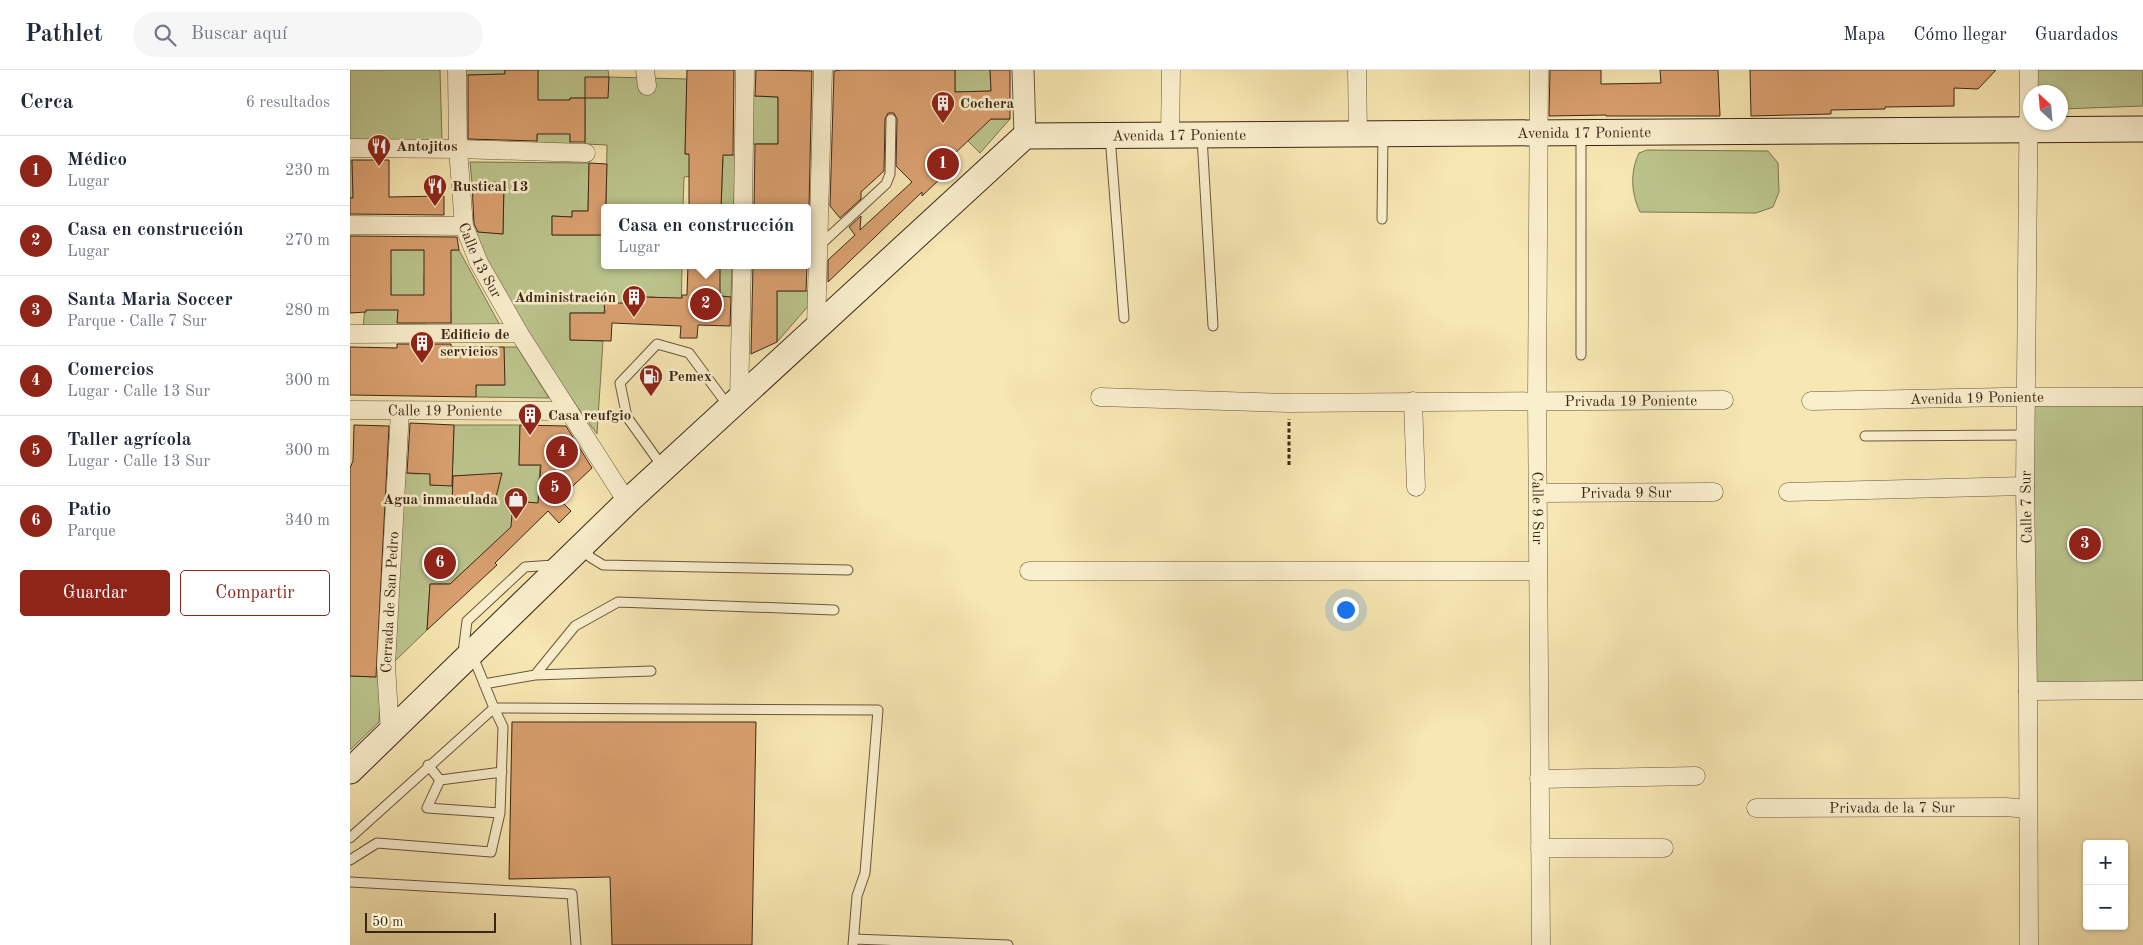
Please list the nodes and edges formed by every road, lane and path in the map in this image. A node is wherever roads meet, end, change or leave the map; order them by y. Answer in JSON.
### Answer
{"nodes":[{"id":1,"x":457,"y":70,"type":"edge"},
{"id":2,"x":745,"y":70,"type":"edge"},
{"id":3,"x":824,"y":70,"type":"edge"},
{"id":4,"x":1023,"y":70,"type":"edge"},
{"id":5,"x":1171,"y":70,"type":"edge"},
{"id":6,"x":1358,"y":70,"type":"edge"},
{"id":7,"x":1539,"y":70,"type":"edge"},
{"id":8,"x":2029,"y":70,"type":"edge"},
{"id":9,"x":2029,"y":85,"type":"edge"},
{"id":10,"x":891,"y":119,"type":"dead end"},
{"id":11,"x":2023,"y":129,"type":"edge"},
{"id":12,"x":2068,"y":129,"type":"edge"},
{"id":13,"x":2143,"y":129,"type":"edge"},
{"id":14,"x":2030,"y":130,"type":"edge"},
{"id":15,"x":1581,"y":132,"type":"junction"},
{"id":16,"x":1539,"y":133,"type":"junction"},
{"id":17,"x":1358,"y":134,"type":"junction"},
{"id":18,"x":1383,"y":134,"type":"junction"},
{"id":19,"x":1170,"y":135,"type":"junction"},
{"id":20,"x":1202,"y":135,"type":"junction"},
{"id":21,"x":1025,"y":136,"type":"junction"},
{"id":22,"x":1110,"y":136,"type":"junction"},
{"id":23,"x":350,"y":148,"type":"edge"},
{"id":24,"x":458,"y":149,"type":"junction"},
{"id":25,"x":586,"y":153,"type":"dead end"},
{"id":26,"x":743,"y":204,"type":"edge"},
{"id":27,"x":1382,"y":219,"type":"dead end"},
{"id":28,"x":350,"y":225,"type":"edge"},
{"id":29,"x":464,"y":226,"type":"junction"},
{"id":30,"x":819,"y":246,"type":"junction"},
{"id":31,"x":742,"y":269,"type":"edge"},
{"id":32,"x":1124,"y":318,"type":"dead end"},
{"id":33,"x":1212,"y":326,"type":"dead end"},
{"id":34,"x":816,"y":328,"type":"junction"},
{"id":35,"x":519,"y":333,"type":"junction"},
{"id":36,"x":350,"y":334,"type":"edge"},
{"id":37,"x":1581,"y":354,"type":"dead end"},
{"id":38,"x":2143,"y":396,"type":"edge"},
{"id":39,"x":1100,"y":397,"type":"dead end"},
{"id":40,"x":2026,"y":397,"type":"junction"},
{"id":41,"x":1537,"y":400,"type":"junction"},
{"id":42,"x":1724,"y":400,"type":"dead end"},
{"id":43,"x":1413,"y":401,"type":"junction"},
{"id":44,"x":1812,"y":401,"type":"dead end"},
{"id":45,"x":734,"y":403,"type":"junction"},
{"id":46,"x":1289,"y":403,"type":"junction"},
{"id":47,"x":350,"y":410,"type":"edge"},
{"id":48,"x":400,"y":411,"type":"junction"},
{"id":49,"x":569,"y":411,"type":"junction"},
{"id":50,"x":2026,"y":435,"type":"junction"},
{"id":51,"x":1865,"y":436,"type":"dead end"},
{"id":52,"x":1289,"y":465,"type":"dead end"},
{"id":53,"x":663,"y":469,"type":"junction"},
{"id":54,"x":2025,"y":486,"type":"junction"},
{"id":55,"x":1416,"y":487,"type":"dead end"},
{"id":56,"x":1714,"y":492,"type":"dead end"},
{"id":57,"x":1788,"y":492,"type":"dead end"},
{"id":58,"x":1538,"y":493,"type":"junction"},
{"id":59,"x":627,"y":502,"type":"junction"},
{"id":60,"x":582,"y":544,"type":"junction"},
{"id":61,"x":848,"y":570,"type":"dead end"},
{"id":62,"x":1029,"y":571,"type":"dead end"},
{"id":63,"x":1538,"y":571,"type":"junction"},
{"id":64,"x":834,"y":610,"type":"dead end"},
{"id":65,"x":466,"y":656,"type":"junction"},
{"id":66,"x":651,"y":670,"type":"dead end"},
{"id":67,"x":535,"y":675,"type":"junction"},
{"id":68,"x":484,"y":684,"type":"junction"},
{"id":69,"x":2143,"y":690,"type":"edge"},
{"id":70,"x":2028,"y":691,"type":"junction"},
{"id":71,"x":494,"y":708,"type":"junction"},
{"id":72,"x":390,"y":733,"type":"junction"},
{"id":73,"x":428,"y":765,"type":"junction"},
{"id":74,"x":350,"y":771,"type":"edge"},
{"id":75,"x":502,"y":772,"type":"junction"},
{"id":76,"x":1696,"y":776,"type":"dead end"},
{"id":77,"x":1539,"y":779,"type":"junction"},
{"id":78,"x":440,"y":780,"type":"junction"},
{"id":79,"x":1756,"y":808,"type":"dead end"},
{"id":80,"x":2027,"y":809,"type":"junction"},
{"id":81,"x":500,"y":812,"type":"junction"},
{"id":82,"x":350,"y":838,"type":"edge"},
{"id":83,"x":1540,"y":848,"type":"junction"},
{"id":84,"x":1664,"y":848,"type":"dead end"},
{"id":85,"x":350,"y":860,"type":"edge"},
{"id":86,"x":350,"y":882,"type":"edge"},
{"id":87,"x":853,"y":942,"type":"edge"},
{"id":88,"x":576,"y":945,"type":"edge"},
{"id":89,"x":1008,"y":945,"type":"edge"},
{"id":90,"x":1541,"y":945,"type":"edge"},
{"id":91,"x":2029,"y":945,"type":"edge"}],
"edges":[{"from":1,"to":24,"type":"street","name":"Calle 13 Sur"},
{"from":2,"to":26,"type":"street"},
{"from":3,"to":30,"type":"street"},
{"from":4,"to":21,"type":"street"},
{"from":5,"to":19,"type":"street"},
{"from":6,"to":17,"type":"street"},
{"from":7,"to":16,"type":"street","name":"Calle 9 Sur"},
{"from":8,"to":9,"type":"street","name":"Calle 7 Sur"},
{"from":10,"to":30,"type":"lane"},
{"from":11,"to":15,"type":"main road","name":"Avenida 17 Poniente"},
{"from":12,"to":13,"type":"main road","name":"Avenida 17 Poniente"},
{"from":14,"to":40,"type":"street","name":"Calle 7 Sur"},
{"from":15,"to":16,"type":"main road","name":"Avenida 17 Poniente"},
{"from":15,"to":37,"type":"lane"},
{"from":16,"to":18,"type":"main road","name":"Avenida 17 Poniente"},
{"from":16,"to":41,"type":"street","name":"Calle 9 Sur"},
{"from":17,"to":18,"type":"main road","name":"Avenida 17 Poniente"},
{"from":17,"to":20,"type":"main road","name":"Avenida 17 Poniente"},
{"from":18,"to":27,"type":"lane"},
{"from":19,"to":20,"type":"main road","name":"Avenida 17 Poniente"},
{"from":19,"to":22,"type":"main road","name":"Avenida 17 Poniente"},
{"from":20,"to":33,"type":"lane"},
{"from":21,"to":22,"type":"main road","name":"Avenida 17 Poniente"},
{"from":21,"to":34,"type":"main road"},
{"from":22,"to":32,"type":"lane"},
{"from":23,"to":24,"type":"street"},
{"from":24,"to":25,"type":"street"},
{"from":24,"to":29,"type":"street","name":"Calle 13 Sur"},
{"from":28,"to":29,"type":"street"},
{"from":29,"to":35,"type":"street","name":"Calle 13 Sur"},
{"from":30,"to":34,"type":"street"},
{"from":31,"to":45,"type":"street"},
{"from":34,"to":45,"type":"main road"},
{"from":35,"to":36,"type":"street"},
{"from":35,"to":49,"type":"street","name":"Calle 13 Sur"},
{"from":38,"to":40,"type":"street","name":"Avenida 19 Poniente"},
{"from":39,"to":46,"type":"street","name":"Privada 19 Poniente"},
{"from":40,"to":44,"type":"street","name":"Avenida 19 Poniente"},
{"from":40,"to":50,"type":"street","name":"Calle 7 Sur"},
{"from":41,"to":42,"type":"street","name":"Privada 19 Poniente"},
{"from":41,"to":43,"type":"street","name":"Privada 19 Poniente"},
{"from":41,"to":58,"type":"street","name":"Calle 9 Sur"},
{"from":43,"to":46,"type":"street","name":"Privada 19 Poniente"},
{"from":43,"to":55,"type":"street"},
{"from":45,"to":53,"type":"main road"},
{"from":45,"to":53,"type":"lane"},
{"from":46,"to":52,"type":"path"},
{"from":47,"to":48,"type":"street","name":"Calle 19 Poniente"},
{"from":48,"to":49,"type":"street","name":"Calle 19 Poniente"},
{"from":48,"to":72,"type":"street","name":"Cerrada de San Pedro"},
{"from":49,"to":59,"type":"street","name":"Calle 13 Sur"},
{"from":50,"to":51,"type":"lane"},
{"from":50,"to":54,"type":"street","name":"Calle 7 Sur"},
{"from":53,"to":59,"type":"main road"},
{"from":54,"to":57,"type":"street"},
{"from":54,"to":70,"type":"street","name":"Calle 7 Sur"},
{"from":56,"to":58,"type":"street","name":"Privada 9 Sur"},
{"from":58,"to":63,"type":"street","name":"Calle 9 Sur"},
{"from":59,"to":60,"type":"main road"},
{"from":60,"to":61,"type":"lane"},
{"from":60,"to":65,"type":"main road"},
{"from":62,"to":63,"type":"street"},
{"from":63,"to":77,"type":"street","name":"Calle 9 Sur"},
{"from":64,"to":67,"type":"lane"},
{"from":65,"to":68,"type":"lane"},
{"from":65,"to":72,"type":"main road"},
{"from":66,"to":67,"type":"lane"},
{"from":67,"to":68,"type":"lane"},
{"from":68,"to":71,"type":"lane"},
{"from":69,"to":70,"type":"street"},
{"from":70,"to":80,"type":"street","name":"Calle 7 Sur"},
{"from":71,"to":73,"type":"lane"},
{"from":71,"to":75,"type":"lane"},
{"from":71,"to":87,"type":"lane"},
{"from":72,"to":74,"type":"main road"},
{"from":73,"to":78,"type":"lane"},
{"from":73,"to":82,"type":"lane"},
{"from":75,"to":78,"type":"lane"},
{"from":75,"to":81,"type":"lane"},
{"from":76,"to":77,"type":"street"},
{"from":77,"to":83,"type":"street","name":"Calle 9 Sur"},
{"from":78,"to":81,"type":"lane"},
{"from":79,"to":80,"type":"street","name":"Privada de la 7 Sur"},
{"from":80,"to":91,"type":"street","name":"Calle 7 Sur"},
{"from":81,"to":85,"type":"lane"},
{"from":83,"to":84,"type":"street"},
{"from":83,"to":90,"type":"street","name":"Calle 9 Sur"},
{"from":86,"to":88,"type":"lane"},
{"from":87,"to":89,"type":"lane"}]}
